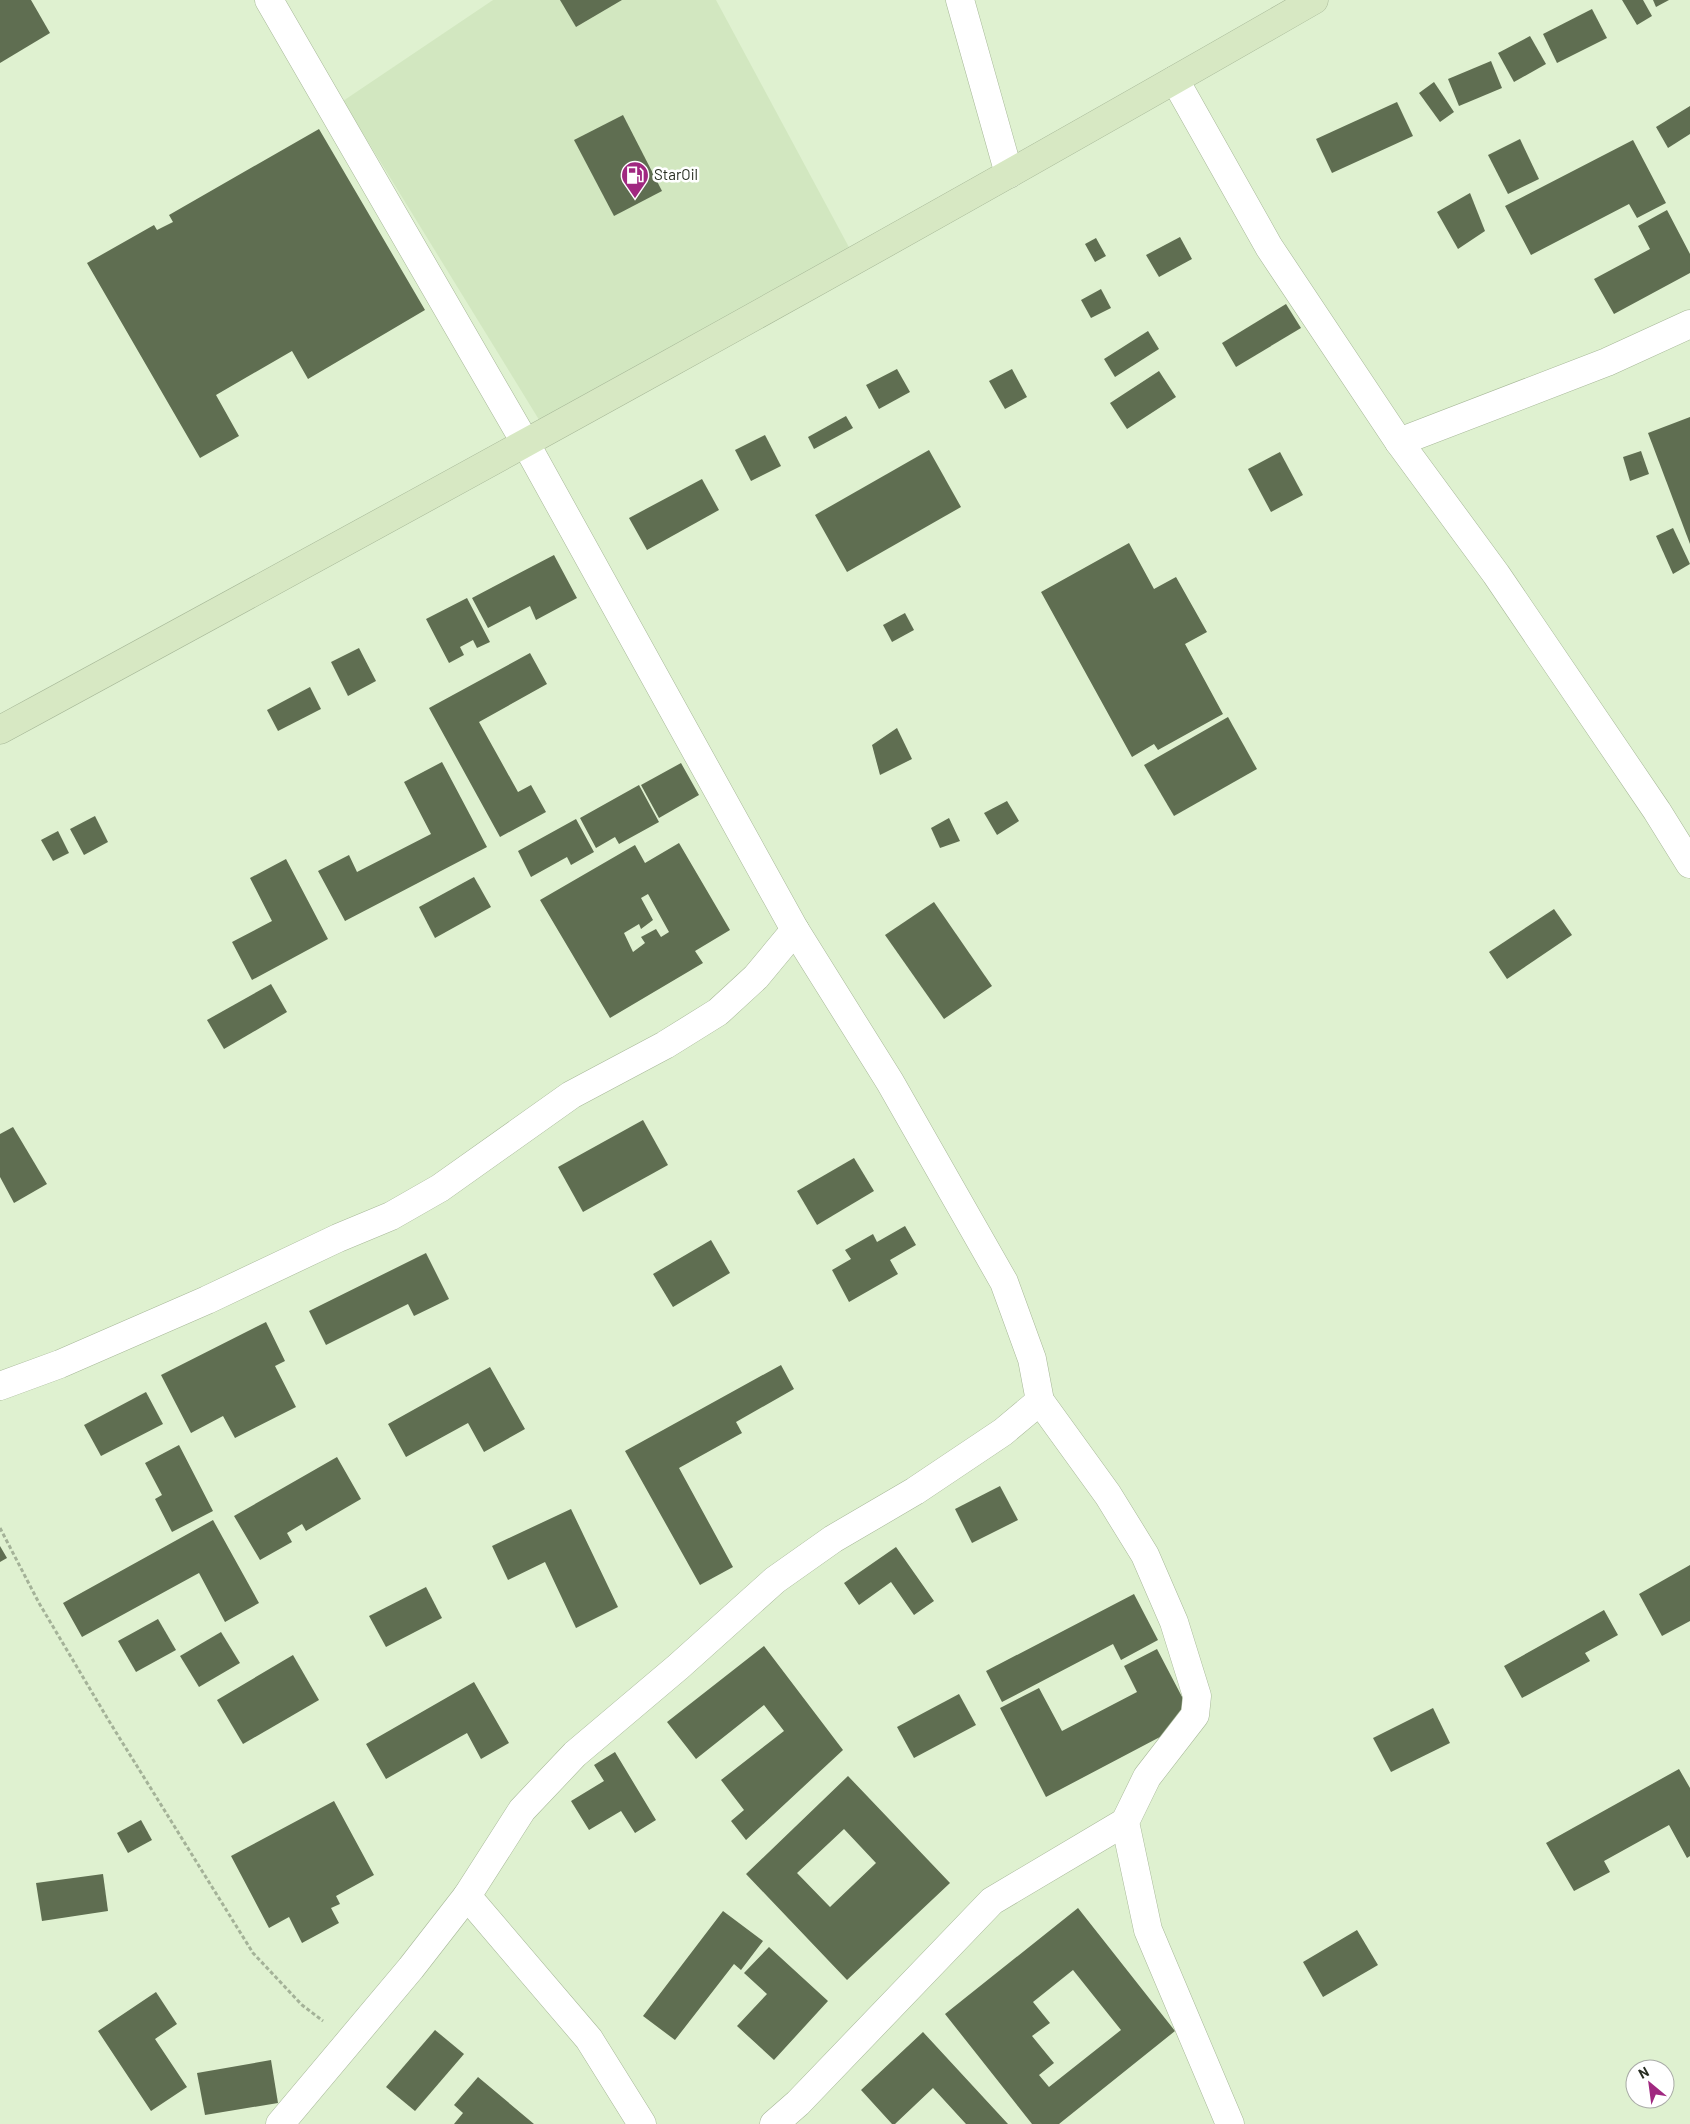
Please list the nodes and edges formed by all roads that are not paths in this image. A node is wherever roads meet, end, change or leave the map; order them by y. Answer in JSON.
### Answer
{"nodes":[{"id":1,"x":269,"y":0,"type":"edge"},
{"id":2,"x":960,"y":0,"type":"edge"},
{"id":3,"x":1314,"y":0,"type":"edge"},
{"id":4,"x":1174,"y":80,"type":"junction"},
{"id":5,"x":1009,"y":174,"type":"junction"},
{"id":6,"x":1690,"y":324,"type":"edge"},
{"id":7,"x":1399,"y":442,"type":"junction"},
{"id":8,"x":526,"y":444,"type":"junction"},
{"id":9,"x":0,"y":730,"type":"edge"},
{"id":10,"x":1690,"y":864,"type":"edge"},
{"id":11,"x":796,"y":930,"type":"junction"},
{"id":12,"x":0,"y":1386,"type":"edge"},
{"id":13,"x":1040,"y":1401,"type":"junction"},
{"id":14,"x":1125,"y":1822,"type":"junction"},
{"id":15,"x":467,"y":1896,"type":"junction"},
{"id":16,"x":280,"y":2124,"type":"edge"},
{"id":17,"x":642,"y":2124,"type":"edge"},
{"id":18,"x":774,"y":2124,"type":"edge"},
{"id":19,"x":1230,"y":2124,"type":"edge"}],
"edges":[{"from":1,"to":8,"type":"street"},
{"from":2,"to":5,"type":"street"},
{"from":3,"to":4,"type":"main road"},
{"from":4,"to":5,"type":"main road"},
{"from":4,"to":7,"type":"street"},
{"from":5,"to":8,"type":"main road"},
{"from":6,"to":7,"type":"street"},
{"from":7,"to":10,"type":"street"},
{"from":8,"to":9,"type":"main road"},
{"from":8,"to":11,"type":"street"},
{"from":11,"to":12,"type":"street"},
{"from":11,"to":13,"type":"street"},
{"from":13,"to":14,"type":"street"},
{"from":13,"to":15,"type":"street"},
{"from":14,"to":18,"type":"street"},
{"from":14,"to":19,"type":"street"},
{"from":15,"to":16,"type":"street"},
{"from":15,"to":17,"type":"street"}]}
